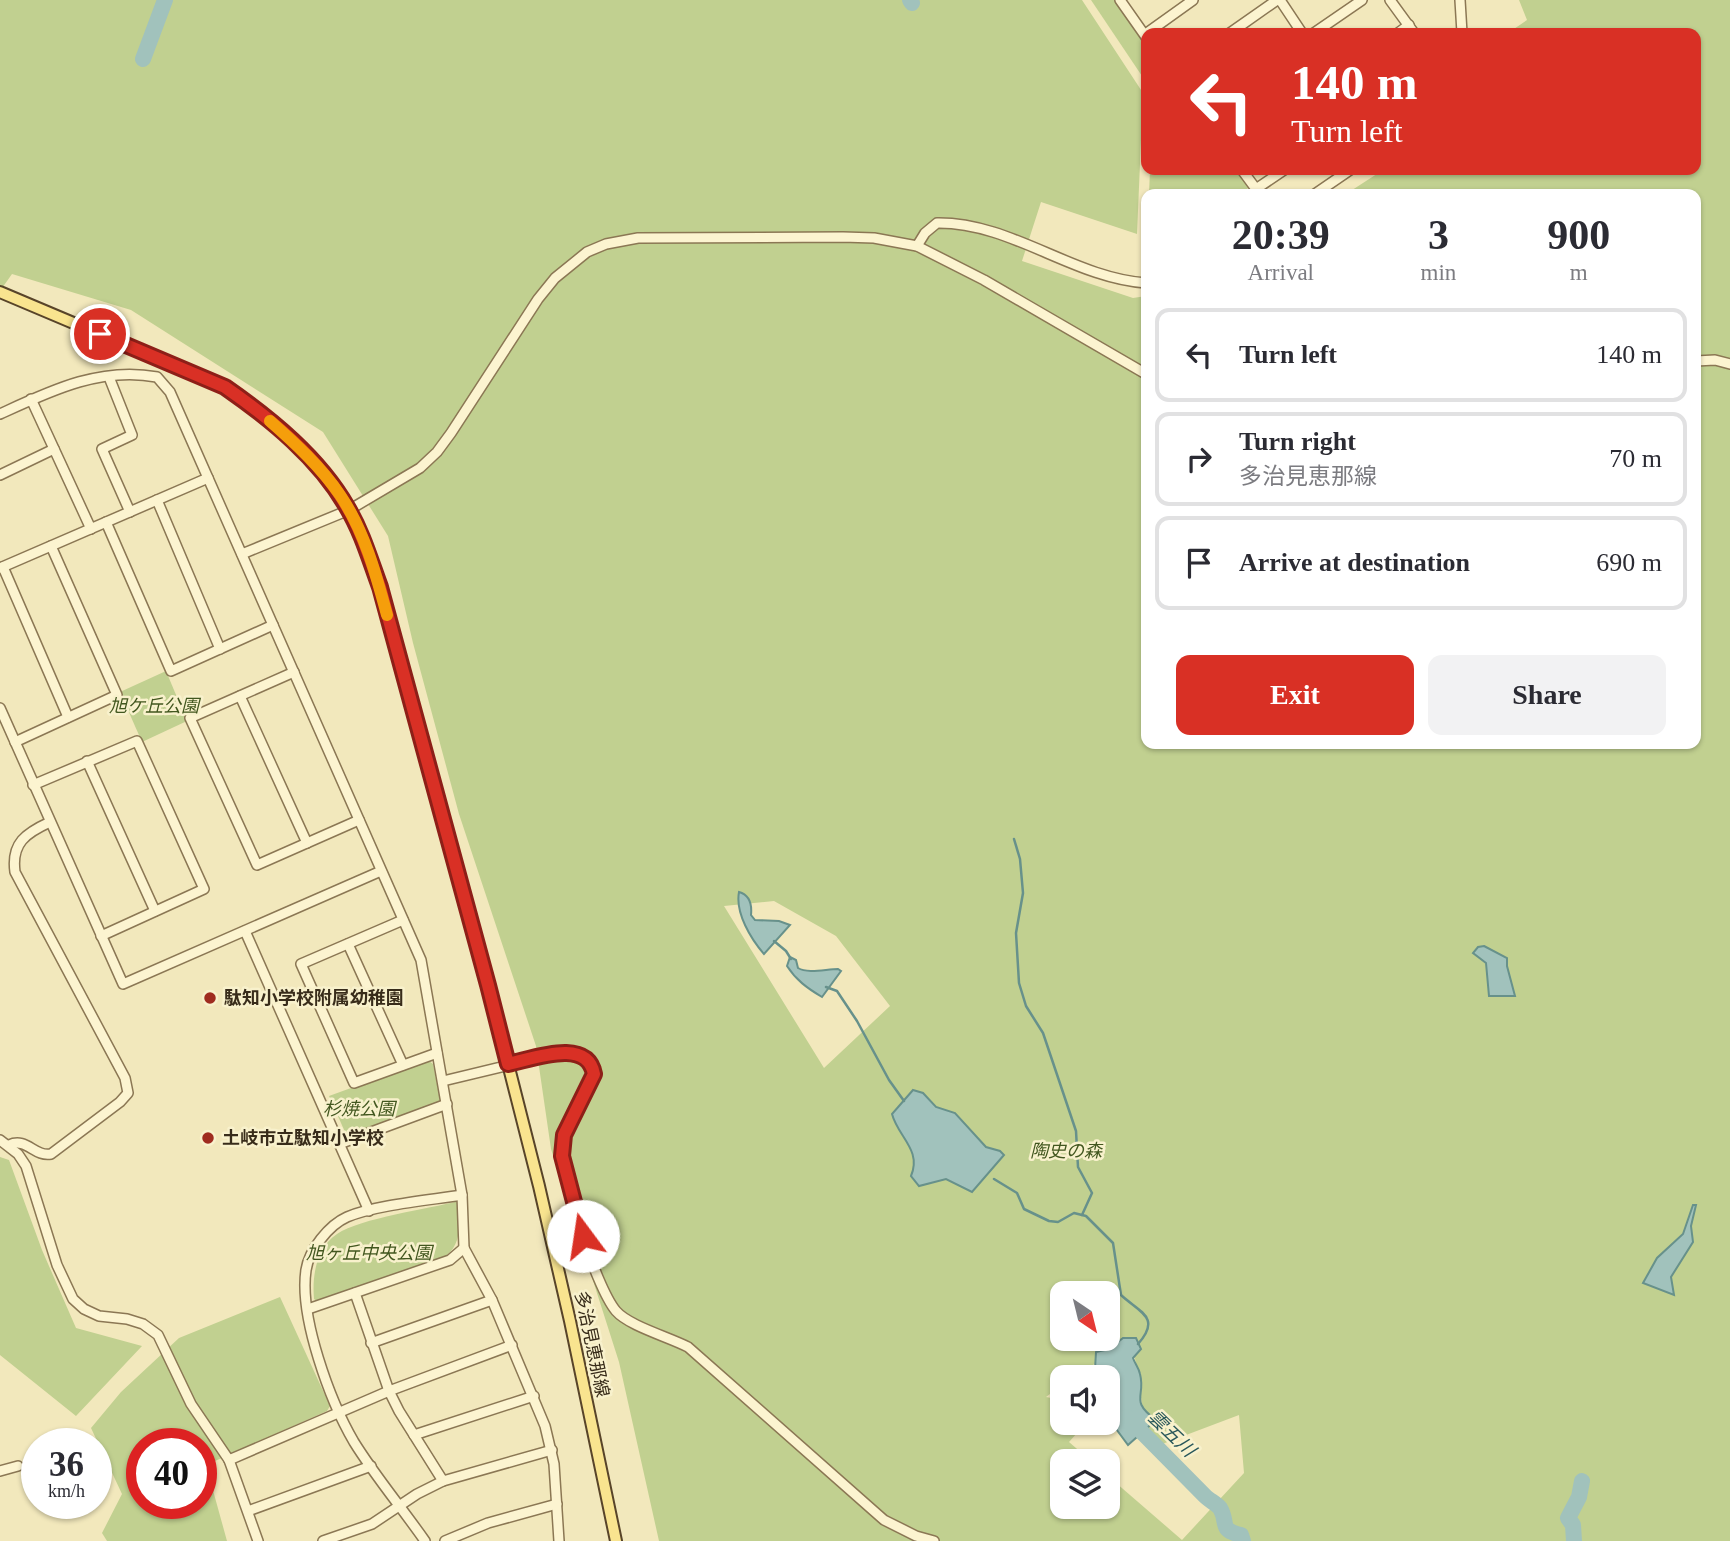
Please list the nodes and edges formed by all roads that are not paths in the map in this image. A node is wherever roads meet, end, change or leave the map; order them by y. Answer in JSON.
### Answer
{"nodes":[{"id":1,"x":1120,"y":0,"type":"edge"},
{"id":2,"x":1194,"y":0,"type":"edge"},
{"id":3,"x":1279,"y":0,"type":"edge"},
{"id":4,"x":1362,"y":0,"type":"edge"},
{"id":5,"x":1390,"y":0,"type":"edge"},
{"id":6,"x":1460,"y":0,"type":"edge"},
{"id":7,"x":1141,"y":28,"type":"edge"},
{"id":8,"x":1156,"y":28,"type":"edge"},
{"id":9,"x":1237,"y":28,"type":"edge"},
{"id":10,"x":1299,"y":28,"type":"edge"},
{"id":11,"x":1321,"y":28,"type":"edge"},
{"id":12,"x":1411,"y":28,"type":"edge"},
{"id":13,"x":1462,"y":28,"type":"edge"},
{"id":14,"x":1277,"y":175,"type":"edge"},
{"id":15,"x":1343,"y":175,"type":"edge"},
{"id":16,"x":1256,"y":189,"type":"edge"},
{"id":17,"x":1322,"y":189,"type":"edge"},
{"id":18,"x":917,"y":246,"type":"junction"},
{"id":19,"x":1141,"y":283,"type":"edge"},
{"id":20,"x":0,"y":292,"type":"edge"},
{"id":21,"x":1701,"y":361,"type":"edge"},
{"id":22,"x":1730,"y":364,"type":"edge"},
{"id":23,"x":1141,"y":371,"type":"edge"},
{"id":24,"x":109,"y":377,"type":"junction"},
{"id":25,"x":32,"y":399,"type":"junction"},
{"id":26,"x":0,"y":414,"type":"edge"},
{"id":27,"x":54,"y":449,"type":"junction"},
{"id":28,"x":0,"y":475,"type":"edge"},
{"id":29,"x":208,"y":478,"type":"junction"},
{"id":30,"x":157,"y":500,"type":"junction"},
{"id":31,"x":349,"y":510,"type":"junction"},
{"id":32,"x":130,"y":512,"type":"junction"},
{"id":33,"x":106,"y":522,"type":"junction"},
{"id":34,"x":91,"y":529,"type":"junction"},
{"id":35,"x":51,"y":546,"type":"junction"},
{"id":36,"x":242,"y":554,"type":"junction"},
{"id":37,"x":2,"y":568,"type":"edge"},
{"id":38,"x":273,"y":625,"type":"junction"},
{"id":39,"x":220,"y":649,"type":"junction"},
{"id":40,"x":294,"y":672,"type":"junction"},
{"id":41,"x":240,"y":696,"type":"junction"},
{"id":42,"x":0,"y":708,"type":"edge"},
{"id":43,"x":68,"y":717,"type":"junction"},
{"id":44,"x":15,"y":742,"type":"junction"},
{"id":45,"x":88,"y":761,"type":"junction"},
{"id":46,"x":33,"y":785,"type":"junction"},
{"id":47,"x":359,"y":820,"type":"junction"},
{"id":48,"x":50,"y":822,"type":"junction"},
{"id":49,"x":307,"y":843,"type":"junction"},
{"id":50,"x":381,"y":871,"type":"junction"},
{"id":51,"x":155,"y":911,"type":"junction"},
{"id":52,"x":403,"y":920,"type":"junction"},
{"id":53,"x":245,"y":931,"type":"junction"},
{"id":54,"x":101,"y":936,"type":"junction"},
{"id":55,"x":348,"y":944,"type":"junction"},
{"id":56,"x":438,"y":1053,"type":"junction"},
{"id":57,"x":508,"y":1064,"type":"junction"},
{"id":58,"x":403,"y":1065,"type":"junction"},
{"id":59,"x":443,"y":1081,"type":"junction"},
{"id":60,"x":447,"y":1104,"type":"junction"},
{"id":61,"x":4,"y":1143,"type":"edge"},
{"id":62,"x":339,"y":1144,"type":"junction"},
{"id":63,"x":462,"y":1195,"type":"junction"},
{"id":64,"x":369,"y":1211,"type":"junction"},
{"id":65,"x":464,"y":1248,"type":"junction"},
{"id":66,"x":355,"y":1293,"type":"junction"},
{"id":67,"x":492,"y":1300,"type":"junction"},
{"id":68,"x":308,"y":1309,"type":"junction"},
{"id":69,"x":371,"y":1343,"type":"junction"},
{"id":70,"x":512,"y":1345,"type":"junction"},
{"id":71,"x":389,"y":1391,"type":"junction"},
{"id":72,"x":534,"y":1396,"type":"junction"},
{"id":73,"x":339,"y":1414,"type":"junction"},
{"id":74,"x":414,"y":1435,"type":"junction"},
{"id":75,"x":552,"y":1450,"type":"junction"},
{"id":76,"x":229,"y":1460,"type":"junction"},
{"id":77,"x":19,"y":1466,"type":"dead end"},
{"id":78,"x":371,"y":1466,"type":"junction"},
{"id":79,"x":0,"y":1471,"type":"edge"},
{"id":80,"x":443,"y":1481,"type":"junction"},
{"id":81,"x":557,"y":1504,"type":"junction"},
{"id":82,"x":400,"y":1505,"type":"junction"},
{"id":83,"x":248,"y":1511,"type":"junction"},
{"id":84,"x":356,"y":1531,"type":"junction"},
{"id":85,"x":258,"y":1541,"type":"edge"},
{"id":86,"x":323,"y":1541,"type":"edge"},
{"id":87,"x":363,"y":1541,"type":"edge"},
{"id":88,"x":425,"y":1541,"type":"edge"},
{"id":89,"x":445,"y":1541,"type":"edge"},
{"id":90,"x":559,"y":1541,"type":"edge"},
{"id":91,"x":616,"y":1541,"type":"edge"},
{"id":92,"x":934,"y":1541,"type":"edge"}],
"edges":[{"from":1,"to":7,"type":"street"},
{"from":2,"to":8,"type":"street"},
{"from":3,"to":9,"type":"street"},
{"from":3,"to":10,"type":"street"},
{"from":4,"to":11,"type":"street"},
{"from":5,"to":12,"type":"street"},
{"from":6,"to":13,"type":"street"},
{"from":14,"to":16,"type":"street"},
{"from":15,"to":17,"type":"street"},
{"from":18,"to":19,"type":"street"},
{"from":18,"to":23,"type":"street"},
{"from":18,"to":31,"type":"street"},
{"from":20,"to":31,"type":"main road","name":"多治見恵那線"},
{"from":21,"to":22,"type":"street"},
{"from":24,"to":25,"type":"street"},
{"from":24,"to":29,"type":"street"},
{"from":24,"to":32,"type":"street"},
{"from":25,"to":26,"type":"street"},
{"from":25,"to":27,"type":"street"},
{"from":27,"to":28,"type":"street"},
{"from":27,"to":34,"type":"street"},
{"from":29,"to":30,"type":"street"},
{"from":29,"to":36,"type":"street"},
{"from":30,"to":32,"type":"street"},
{"from":30,"to":39,"type":"street"},
{"from":31,"to":36,"type":"street"},
{"from":31,"to":57,"type":"main road","name":"多治見恵那線"},
{"from":32,"to":33,"type":"street"},
{"from":33,"to":34,"type":"street"},
{"from":33,"to":39,"type":"street"},
{"from":34,"to":35,"type":"street"},
{"from":35,"to":37,"type":"street"},
{"from":35,"to":43,"type":"street"},
{"from":36,"to":38,"type":"street"},
{"from":37,"to":43,"type":"street"},
{"from":38,"to":39,"type":"street"},
{"from":38,"to":40,"type":"street"},
{"from":40,"to":41,"type":"street"},
{"from":40,"to":47,"type":"street"},
{"from":41,"to":49,"type":"street"},
{"from":41,"to":49,"type":"street"},
{"from":42,"to":44,"type":"street"},
{"from":43,"to":44,"type":"street"},
{"from":44,"to":46,"type":"street"},
{"from":45,"to":46,"type":"street"},
{"from":45,"to":51,"type":"street"},
{"from":45,"to":51,"type":"street"},
{"from":46,"to":48,"type":"street"},
{"from":47,"to":49,"type":"street"},
{"from":47,"to":50,"type":"street"},
{"from":48,"to":54,"type":"street"},
{"from":48,"to":61,"type":"street"},
{"from":50,"to":52,"type":"street"},
{"from":50,"to":53,"type":"street"},
{"from":51,"to":54,"type":"street"},
{"from":52,"to":55,"type":"street"},
{"from":52,"to":56,"type":"street"},
{"from":53,"to":54,"type":"street"},
{"from":53,"to":62,"type":"street"},
{"from":55,"to":58,"type":"street"},
{"from":55,"to":58,"type":"street"},
{"from":56,"to":58,"type":"street"},
{"from":56,"to":59,"type":"street"},
{"from":57,"to":59,"type":"street"},
{"from":57,"to":91,"type":"main road","name":"多治見恵那線"},
{"from":57,"to":92,"type":"street"},
{"from":59,"to":60,"type":"street"},
{"from":60,"to":62,"type":"street"},
{"from":60,"to":63,"type":"street"},
{"from":61,"to":76,"type":"street"},
{"from":62,"to":64,"type":"street"},
{"from":63,"to":64,"type":"street"},
{"from":63,"to":65,"type":"street"},
{"from":64,"to":68,"type":"street"},
{"from":65,"to":66,"type":"street"},
{"from":65,"to":67,"type":"street"},
{"from":66,"to":68,"type":"street"},
{"from":66,"to":69,"type":"street"},
{"from":67,"to":69,"type":"street"},
{"from":67,"to":70,"type":"street"},
{"from":68,"to":73,"type":"street"},
{"from":69,"to":71,"type":"street"},
{"from":70,"to":71,"type":"street"},
{"from":70,"to":72,"type":"street"},
{"from":71,"to":73,"type":"street"},
{"from":71,"to":74,"type":"street"},
{"from":72,"to":74,"type":"street"},
{"from":72,"to":75,"type":"street"},
{"from":73,"to":76,"type":"street"},
{"from":73,"to":78,"type":"street"},
{"from":74,"to":80,"type":"street"},
{"from":75,"to":80,"type":"street"},
{"from":75,"to":81,"type":"street"},
{"from":76,"to":83,"type":"street"},
{"from":77,"to":79,"type":"street"},
{"from":78,"to":82,"type":"street"},
{"from":78,"to":83,"type":"street"},
{"from":80,"to":82,"type":"street"},
{"from":81,"to":89,"type":"street"},
{"from":81,"to":90,"type":"street"},
{"from":82,"to":84,"type":"street"},
{"from":82,"to":88,"type":"street"},
{"from":83,"to":85,"type":"street"},
{"from":84,"to":86,"type":"street"},
{"from":84,"to":87,"type":"street"}]}
